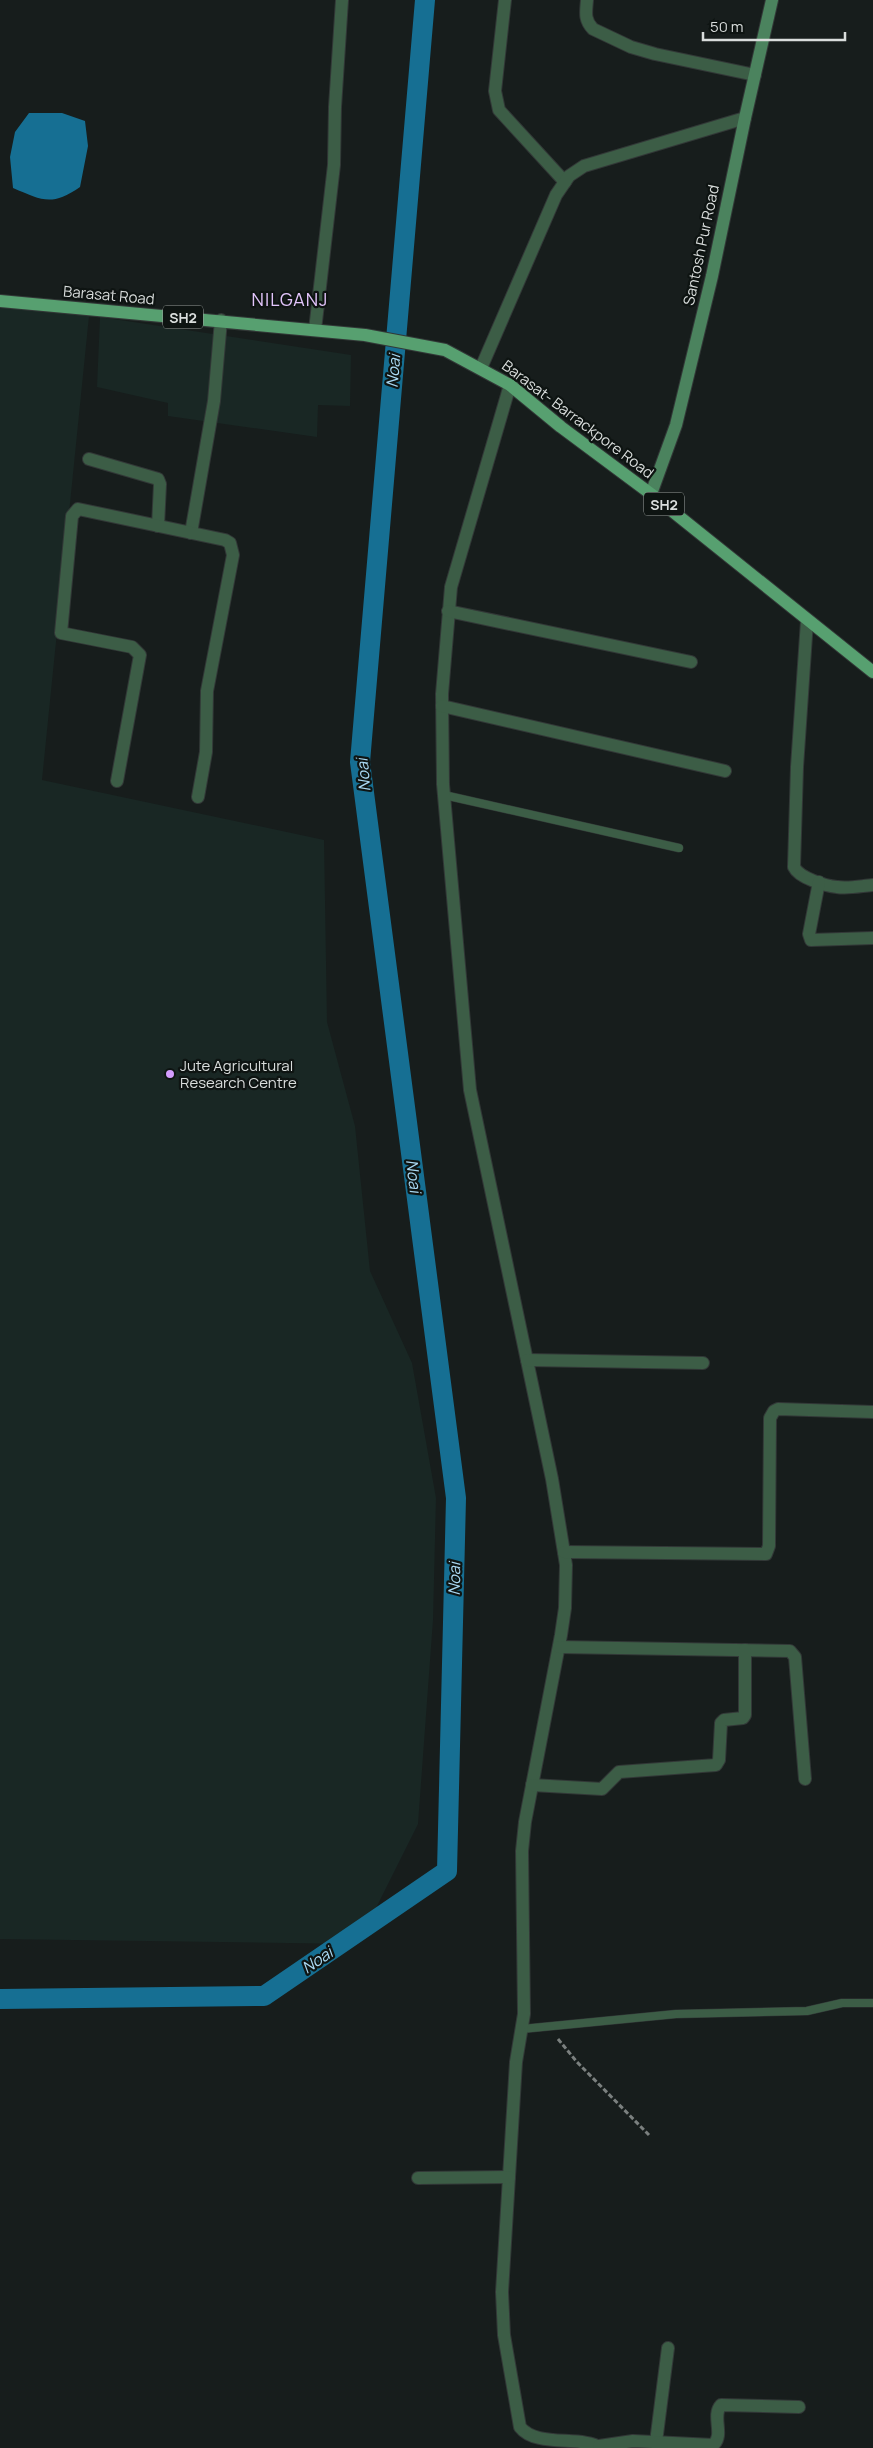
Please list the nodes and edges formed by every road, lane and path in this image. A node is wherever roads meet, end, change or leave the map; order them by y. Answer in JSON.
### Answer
{"nodes":[{"id":1,"x":342,"y":0,"type":"edge"},
{"id":2,"x":506,"y":0,"type":"edge"},
{"id":3,"x":586,"y":0,"type":"edge"},
{"id":4,"x":772,"y":0,"type":"edge"},
{"id":5,"x":755,"y":76,"type":"junction"},
{"id":6,"x":745,"y":118,"type":"junction"},
{"id":7,"x":565,"y":182,"type":"junction"},
{"id":8,"x":0,"y":301,"type":"edge"},
{"id":9,"x":221,"y":320,"type":"junction"},
{"id":10,"x":315,"y":330,"type":"junction"},
{"id":11,"x":445,"y":350,"type":"joint"},
{"id":12,"x":481,"y":368,"type":"junction"},
{"id":13,"x":510,"y":385,"type":"junction"},
{"id":14,"x":89,"y":459,"type":"dead end"},
{"id":15,"x":651,"y":494,"type":"junction"},
{"id":16,"x":158,"y":526,"type":"junction"},
{"id":17,"x":191,"y":533,"type":"junction"},
{"id":18,"x":448,"y":611,"type":"junction"},
{"id":19,"x":807,"y":621,"type":"junction"},
{"id":20,"x":692,"y":662,"type":"dead end"},
{"id":21,"x":873,"y":672,"type":"edge"},
{"id":22,"x":442,"y":706,"type":"junction"},
{"id":23,"x":725,"y":771,"type":"dead end"},
{"id":24,"x":117,"y":781,"type":"dead end"},
{"id":25,"x":444,"y":795,"type":"junction"},
{"id":26,"x":198,"y":796,"type":"dead end"},
{"id":27,"x":679,"y":848,"type":"dead end"},
{"id":28,"x":819,"y":882,"type":"junction"},
{"id":29,"x":873,"y":885,"type":"edge"},
{"id":30,"x":873,"y":938,"type":"edge"},
{"id":31,"x":527,"y":1360,"type":"junction"},
{"id":32,"x":703,"y":1363,"type":"dead end"},
{"id":33,"x":873,"y":1412,"type":"edge"},
{"id":34,"x":564,"y":1552,"type":"junction"},
{"id":35,"x":559,"y":1647,"type":"junction"},
{"id":36,"x":745,"y":1650,"type":"junction"},
{"id":37,"x":805,"y":1779,"type":"dead end"},
{"id":38,"x":532,"y":1785,"type":"junction"},
{"id":39,"x":873,"y":2003,"type":"edge"},
{"id":40,"x":548,"y":2027,"type":"junction"},
{"id":41,"x":522,"y":2029,"type":"junction"},
{"id":42,"x":649,"y":2134,"type":"dead end"},
{"id":43,"x":509,"y":2177,"type":"junction"},
{"id":44,"x":418,"y":2178,"type":"dead end"},
{"id":45,"x":668,"y":2348,"type":"dead end"},
{"id":46,"x":799,"y":2407,"type":"dead end"},
{"id":47,"x":656,"y":2442,"type":"junction"},
{"id":48,"x":600,"y":2447,"type":"edge"}],
"edges":[{"from":1,"to":10,"type":"street"},
{"from":2,"to":7,"type":"street"},
{"from":3,"to":5,"type":"street"},
{"from":4,"to":5,"type":"main road","name":"Santosh Pur Road"},
{"from":5,"to":6,"type":"main road","name":"Santosh Pur Road"},
{"from":6,"to":7,"type":"street"},
{"from":6,"to":15,"type":"main road","name":"Santosh Pur Road"},
{"from":7,"to":12,"type":"street"},
{"from":8,"to":9,"type":"main road","name":"Barasat Road","number":"SH2"},
{"from":9,"to":10,"type":"main road","name":"Barasat Road","number":"SH2"},
{"from":9,"to":17,"type":"street"},
{"from":10,"to":11,"type":"main road","name":"Barasat Road","number":"SH2"},
{"from":11,"to":12,"type":"main road","name":"Barasat- Barrackpore Road","number":"SH2"},
{"from":12,"to":13,"type":"main road","name":"Barasat- Barrackpore Road","number":"SH2"},
{"from":13,"to":15,"type":"main road","name":"Barasat- Barrackpore Road","number":"SH2"},
{"from":13,"to":18,"type":"street"},
{"from":14,"to":16,"type":"street"},
{"from":15,"to":19,"type":"main road","name":"Barasat- Barrackpore Road","number":"SH2"},
{"from":16,"to":17,"type":"street"},
{"from":16,"to":24,"type":"street"},
{"from":17,"to":26,"type":"street"},
{"from":18,"to":20,"type":"street"},
{"from":18,"to":22,"type":"street"},
{"from":19,"to":21,"type":"main road","name":"Barasat- Barrackpore Road","number":"SH2"},
{"from":19,"to":28,"type":"street"},
{"from":22,"to":23,"type":"street"},
{"from":22,"to":25,"type":"street"},
{"from":25,"to":27,"type":"lane"},
{"from":25,"to":31,"type":"street"},
{"from":28,"to":29,"type":"street"},
{"from":28,"to":30,"type":"street"},
{"from":31,"to":32,"type":"street"},
{"from":31,"to":34,"type":"street"},
{"from":33,"to":34,"type":"street"},
{"from":34,"to":35,"type":"street"},
{"from":35,"to":36,"type":"street"},
{"from":35,"to":38,"type":"street"},
{"from":36,"to":37,"type":"street"},
{"from":36,"to":38,"type":"street"},
{"from":38,"to":41,"type":"street"},
{"from":39,"to":40,"type":"lane"},
{"from":40,"to":41,"type":"lane"},
{"from":40,"to":42,"type":"path"},
{"from":41,"to":43,"type":"street"},
{"from":43,"to":44,"type":"street"},
{"from":43,"to":48,"type":"street"},
{"from":45,"to":47,"type":"street"},
{"from":46,"to":47,"type":"street"},
{"from":47,"to":48,"type":"street"}]}
